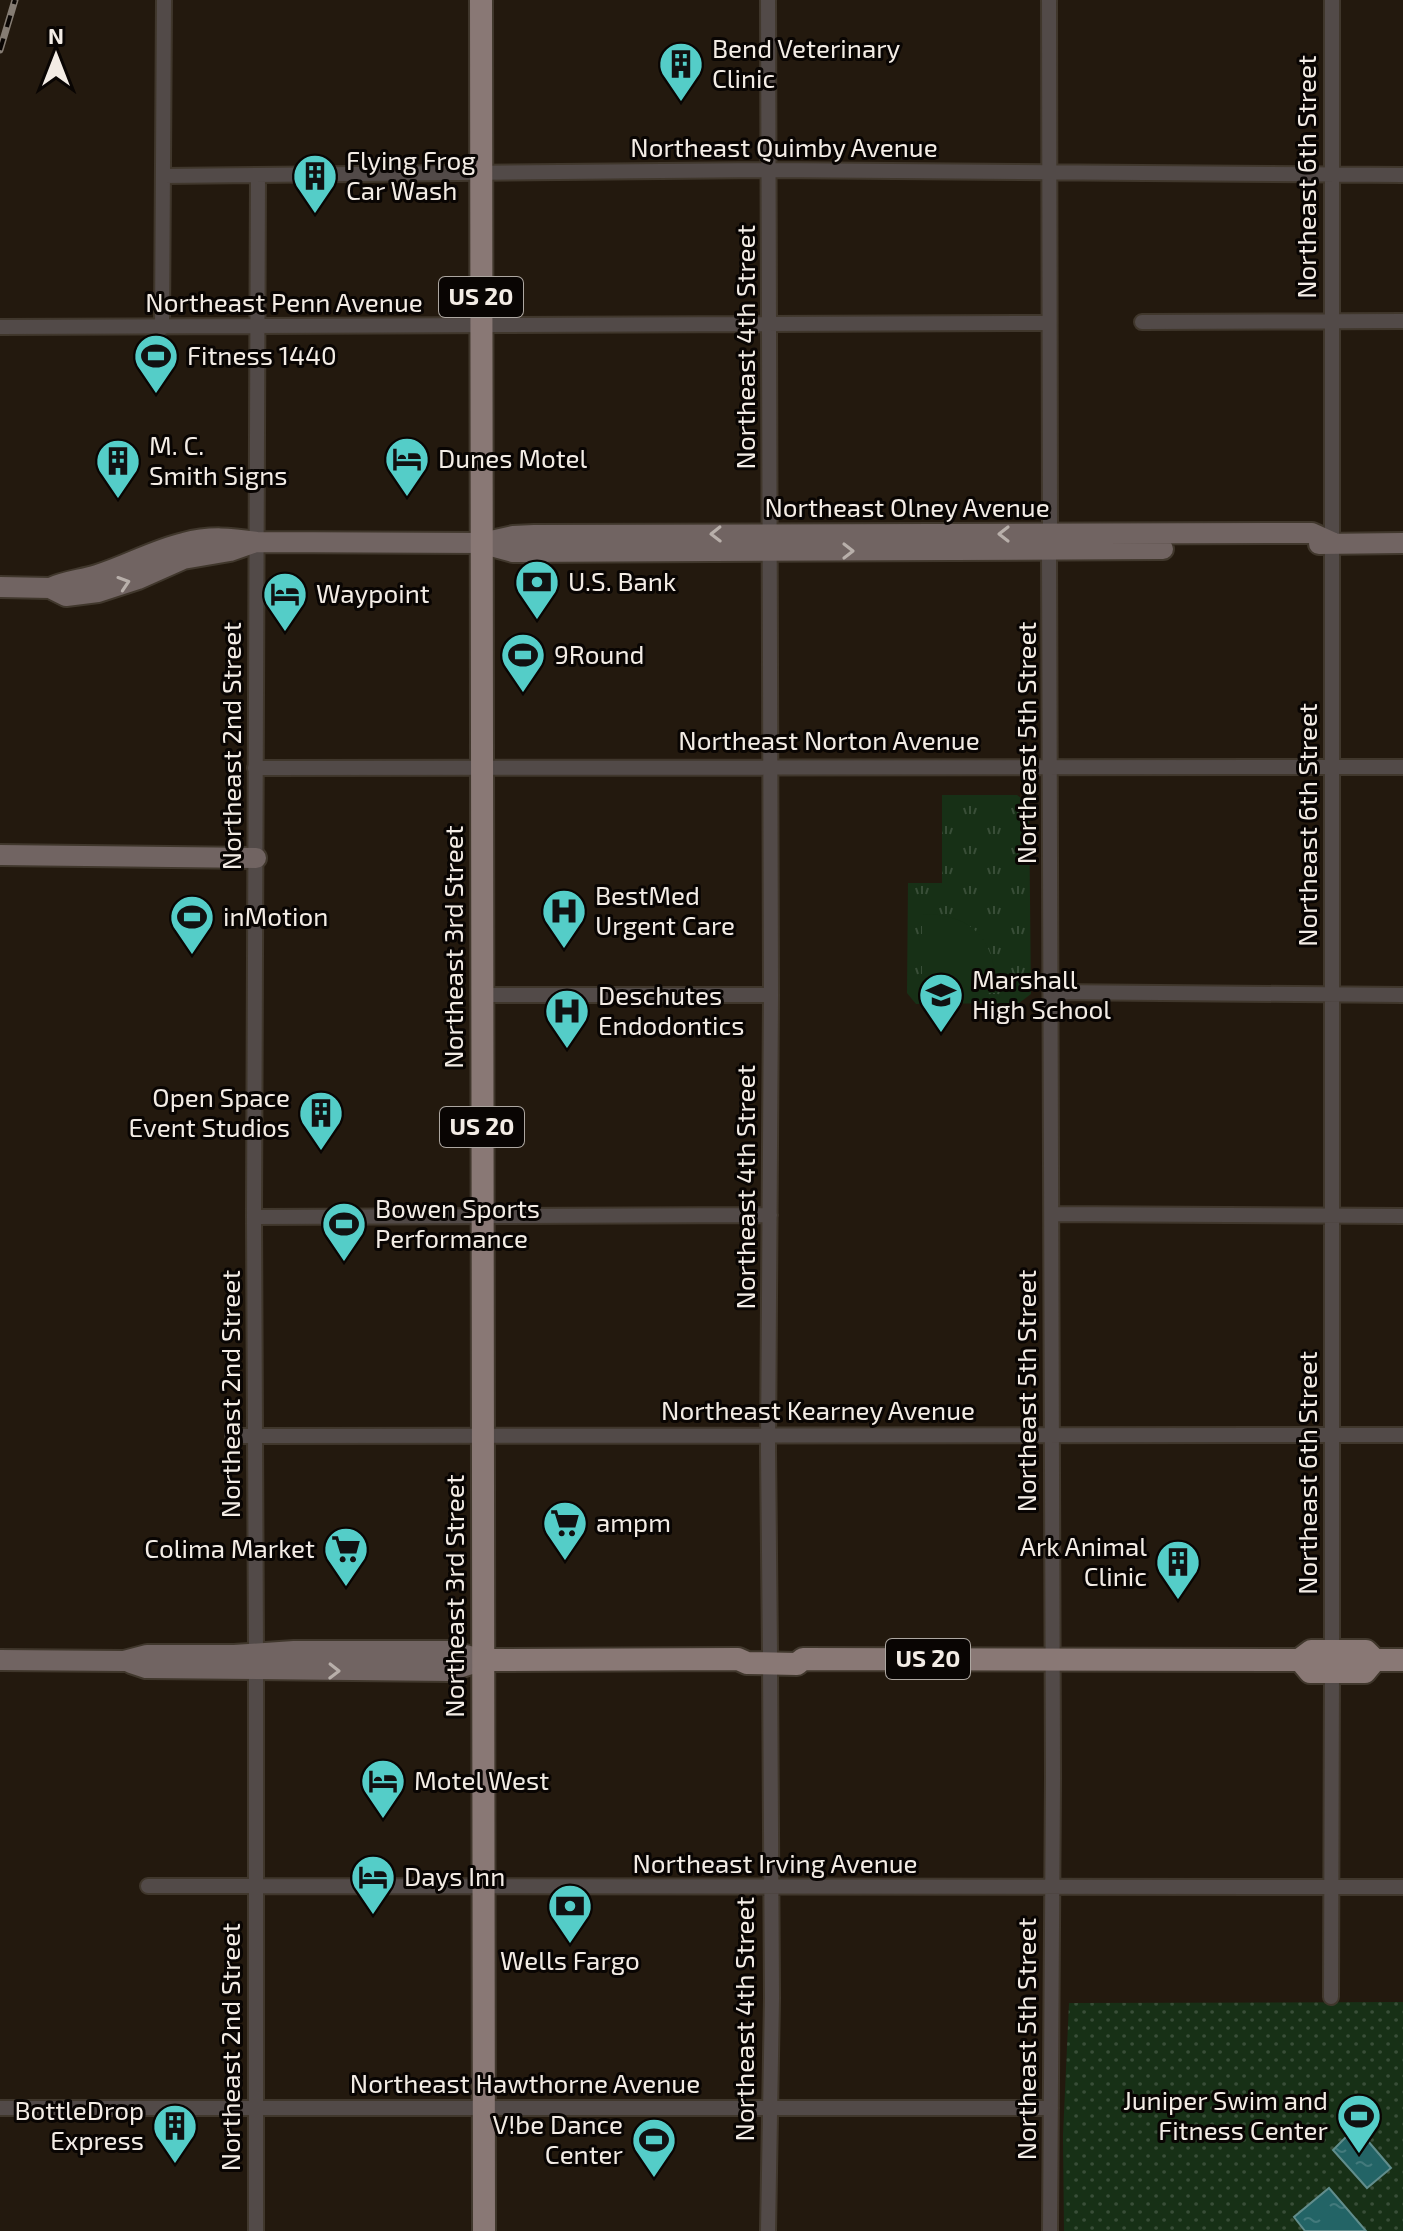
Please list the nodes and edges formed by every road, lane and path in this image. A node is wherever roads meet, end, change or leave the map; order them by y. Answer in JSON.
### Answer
{"nodes":[{"id":1,"x":164,"y":0,"type":"edge"},
{"id":2,"x":481,"y":0,"type":"edge"},
{"id":3,"x":768,"y":0,"type":"edge"},
{"id":4,"x":1049,"y":0,"type":"edge"},
{"id":5,"x":1332,"y":0,"type":"edge"},
{"id":6,"x":770,"y":170,"type":"junction"},
{"id":7,"x":481,"y":173,"type":"junction"},
{"id":8,"x":1047,"y":173,"type":"junction"},
{"id":9,"x":258,"y":175,"type":"junction"},
{"id":10,"x":1330,"y":175,"type":"junction"},
{"id":11,"x":1403,"y":175,"type":"edge"},
{"id":12,"x":164,"y":176,"type":"junction"},
{"id":13,"x":1331,"y":321,"type":"junction"},
{"id":14,"x":1403,"y":321,"type":"edge"},
{"id":15,"x":1142,"y":322,"type":"dead end"},
{"id":16,"x":1048,"y":323,"type":"junction"},
{"id":17,"x":769,"y":325,"type":"junction"},
{"id":18,"x":0,"y":327,"type":"edge"},
{"id":19,"x":481,"y":327,"type":"junction"},
{"id":20,"x":162,"y":328,"type":"junction"},
{"id":21,"x":257,"y":328,"type":"junction"},
{"id":22,"x":257,"y":542,"type":"junction"},
{"id":23,"x":770,"y":542,"type":"junction"},
{"id":24,"x":1049,"y":542,"type":"junction"},
{"id":25,"x":1332,"y":542,"type":"junction"},
{"id":26,"x":482,"y":543,"type":"junction"},
{"id":27,"x":1403,"y":543,"type":"edge"},
{"id":28,"x":0,"y":587,"type":"edge"},
{"id":29,"x":483,"y":767,"type":"junction"},
{"id":30,"x":770,"y":767,"type":"junction"},
{"id":31,"x":1051,"y":767,"type":"junction"},
{"id":32,"x":1332,"y":767,"type":"junction"},
{"id":33,"x":1403,"y":767,"type":"edge"},
{"id":34,"x":255,"y":768,"type":"junction"},
{"id":35,"x":0,"y":855,"type":"edge"},
{"id":36,"x":256,"y":858,"type":"junction"},
{"id":37,"x":1051,"y":992,"type":"junction"},
{"id":38,"x":483,"y":995,"type":"junction"},
{"id":39,"x":771,"y":995,"type":"junction"},
{"id":40,"x":1403,"y":995,"type":"edge"},
{"id":41,"x":1332,"y":996,"type":"junction"},
{"id":42,"x":1052,"y":1214,"type":"junction"},
{"id":43,"x":770,"y":1215,"type":"junction"},
{"id":44,"x":483,"y":1216,"type":"junction"},
{"id":45,"x":1333,"y":1216,"type":"junction"},
{"id":46,"x":1403,"y":1216,"type":"edge"},
{"id":47,"x":254,"y":1217,"type":"junction"},
{"id":48,"x":1333,"y":1434,"type":"junction"},
{"id":49,"x":768,"y":1435,"type":"junction"},
{"id":50,"x":1051,"y":1435,"type":"junction"},
{"id":51,"x":1403,"y":1435,"type":"edge"},
{"id":52,"x":233,"y":1436,"type":"dead end"},
{"id":53,"x":255,"y":1436,"type":"junction"},
{"id":54,"x":483,"y":1436,"type":"junction"},
{"id":55,"x":770,"y":1659,"type":"junction"},
{"id":56,"x":0,"y":1660,"type":"edge"},
{"id":57,"x":484,"y":1660,"type":"junction"},
{"id":58,"x":1052,"y":1660,"type":"junction"},
{"id":59,"x":1403,"y":1660,"type":"edge"},
{"id":60,"x":256,"y":1661,"type":"junction"},
{"id":61,"x":1332,"y":1662,"type":"junction"},
{"id":62,"x":148,"y":1886,"type":"dead end"},
{"id":63,"x":254,"y":1887,"type":"junction"},
{"id":64,"x":1403,"y":1887,"type":"edge"},
{"id":65,"x":484,"y":1888,"type":"junction"},
{"id":66,"x":770,"y":1888,"type":"junction"},
{"id":67,"x":1052,"y":1888,"type":"junction"},
{"id":68,"x":1330,"y":1888,"type":"junction"},
{"id":69,"x":1331,"y":1997,"type":"dead end"},
{"id":70,"x":0,"y":2108,"type":"edge"},
{"id":71,"x":255,"y":2108,"type":"junction"},
{"id":72,"x":484,"y":2108,"type":"junction"},
{"id":73,"x":769,"y":2108,"type":"junction"},
{"id":74,"x":1051,"y":2108,"type":"junction"},
{"id":75,"x":256,"y":2231,"type":"edge"},
{"id":76,"x":484,"y":2231,"type":"edge"},
{"id":77,"x":768,"y":2231,"type":"edge"},
{"id":78,"x":1050,"y":2231,"type":"edge"}],
"edges":[{"from":1,"to":12,"type":"street"},
{"from":2,"to":7,"type":"main road","name":"Northeast 3rd Street","number":"US 20"},
{"from":3,"to":6,"type":"street","name":"Northeast 4th Street"},
{"from":4,"to":8,"type":"street","name":"Northeast 5th Street"},
{"from":5,"to":10,"type":"street","name":"Northeast 6th Street"},
{"from":6,"to":7,"type":"street","name":"Northeast Quimby Avenue"},
{"from":6,"to":8,"type":"street","name":"Northeast Quimby Avenue"},
{"from":6,"to":17,"type":"street","name":"Northeast 4th Street"},
{"from":7,"to":9,"type":"street","name":"Northeast Quimby Avenue"},
{"from":7,"to":19,"type":"main road","name":"Northeast 3rd Street","number":"US 20"},
{"from":8,"to":10,"type":"street","name":"Northeast Quimby Avenue"},
{"from":8,"to":16,"type":"street","name":"Northeast 5th Street"},
{"from":9,"to":12,"type":"street","name":"Northeast Quimby Avenue"},
{"from":9,"to":21,"type":"street","name":"Northeast 2nd Street"},
{"from":10,"to":11,"type":"street","name":"Northeast Quimby Avenue"},
{"from":10,"to":13,"type":"street","name":"Northeast 6th Street"},
{"from":12,"to":20,"type":"street"},
{"from":13,"to":14,"type":"street"},
{"from":13,"to":15,"type":"street"},
{"from":13,"to":25,"type":"street","name":"Northeast 6th Street"},
{"from":16,"to":17,"type":"street","name":"Northeast Penn Avenue"},
{"from":16,"to":24,"type":"street","name":"Northeast 5th Street"},
{"from":17,"to":19,"type":"street","name":"Northeast Penn Avenue"},
{"from":17,"to":23,"type":"street","name":"Northeast 4th Street"},
{"from":18,"to":20,"type":"street","name":"Northeast Penn Avenue"},
{"from":19,"to":21,"type":"street","name":"Northeast Penn Avenue"},
{"from":19,"to":26,"type":"main road","name":"Northeast 3rd Street","number":"US 20"},
{"from":20,"to":21,"type":"street","name":"Northeast Penn Avenue"},
{"from":21,"to":22,"type":"street","name":"Northeast 2nd Street"},
{"from":22,"to":26,"type":"main road","name":"Northeast Olney Avenue"},
{"from":22,"to":28,"type":"main road","name":"Northeast Olney Avenue"},
{"from":22,"to":34,"type":"street","name":"Northeast 2nd Street"},
{"from":23,"to":24,"type":"main road","name":"Northeast Olney Avenue"},
{"from":23,"to":26,"type":"main road","name":"Northeast Olney Avenue"},
{"from":23,"to":30,"type":"street","name":"Northeast 4th Street"},
{"from":24,"to":25,"type":"main road","name":"Northeast Olney Avenue"},
{"from":24,"to":31,"type":"street","name":"Northeast 5th Street"},
{"from":25,"to":27,"type":"main road","name":"Northeast Olney Avenue"},
{"from":25,"to":32,"type":"street","name":"Northeast 6th Street"},
{"from":26,"to":29,"type":"main road","name":"Northeast 3rd Street","number":"US 20"},
{"from":29,"to":30,"type":"street","name":"Northeast Norton Avenue"},
{"from":29,"to":34,"type":"street","name":"Northeast Norton Avenue"},
{"from":29,"to":38,"type":"main road","name":"Northeast 3rd Street","number":"US 20"},
{"from":30,"to":31,"type":"street","name":"Northeast Norton Avenue"},
{"from":30,"to":39,"type":"street","name":"Northeast 4th Street"},
{"from":31,"to":32,"type":"street","name":"Northeast Norton Avenue"},
{"from":31,"to":37,"type":"street","name":"Northeast 5th Street"},
{"from":32,"to":33,"type":"street","name":"Northeast Norton Avenue"},
{"from":32,"to":41,"type":"street","name":"Northeast 6th Street"},
{"from":34,"to":36,"type":"street","name":"Northeast 2nd Street"},
{"from":35,"to":36,"type":"main road"},
{"from":36,"to":47,"type":"street","name":"Northeast 2nd Street"},
{"from":37,"to":41,"type":"street"},
{"from":37,"to":42,"type":"street","name":"Northeast 5th Street"},
{"from":38,"to":39,"type":"street"},
{"from":38,"to":44,"type":"main road","name":"Northeast 3rd Street","number":"US 20"},
{"from":39,"to":43,"type":"street","name":"Northeast 4th Street"},
{"from":40,"to":41,"type":"street"},
{"from":41,"to":45,"type":"street","name":"Northeast 6th Street"},
{"from":42,"to":45,"type":"street"},
{"from":42,"to":50,"type":"street","name":"Northeast 5th Street"},
{"from":43,"to":44,"type":"street"},
{"from":43,"to":49,"type":"street","name":"Northeast 4th Street"},
{"from":44,"to":47,"type":"street"},
{"from":44,"to":54,"type":"main road","name":"Northeast 3rd Street","number":"US 20"},
{"from":45,"to":46,"type":"street"},
{"from":45,"to":48,"type":"street","name":"Northeast 6th Street"},
{"from":47,"to":53,"type":"street","name":"Northeast 2nd Street"},
{"from":48,"to":50,"type":"street","name":"Northeast Kearney Avenue"},
{"from":48,"to":51,"type":"street","name":"Northeast Kearney Avenue"},
{"from":48,"to":61,"type":"street","name":"Northeast 6th Street"},
{"from":49,"to":50,"type":"street","name":"Northeast Kearney Avenue"},
{"from":49,"to":54,"type":"street","name":"Northeast Kearney Avenue"},
{"from":49,"to":55,"type":"street","name":"Northeast 4th Street"},
{"from":50,"to":58,"type":"street","name":"Northeast 5th Street"},
{"from":52,"to":53,"type":"street","name":"Northeast Kearney Avenue"},
{"from":53,"to":54,"type":"street","name":"Northeast Kearney Avenue"},
{"from":53,"to":60,"type":"street","name":"Northeast 2nd Street"},
{"from":54,"to":57,"type":"main road","name":"Northeast 3rd Street","number":"US 20"},
{"from":55,"to":57,"type":"main road","number":"US 20"},
{"from":55,"to":58,"type":"main road","number":"US 20"},
{"from":55,"to":66,"type":"street","name":"Northeast 4th Street"},
{"from":56,"to":60,"type":"main road"},
{"from":57,"to":60,"type":"main road"},
{"from":57,"to":65,"type":"main road","name":"Northeast 3rd Street"},
{"from":58,"to":61,"type":"main road","number":"US 20"},
{"from":58,"to":67,"type":"street","name":"Northeast 5th Street"},
{"from":59,"to":61,"type":"main road","number":"US 20"},
{"from":60,"to":63,"type":"street","name":"Northeast 2nd Street"},
{"from":61,"to":68,"type":"street","name":"Northeast 6th Street"},
{"from":62,"to":63,"type":"street","name":"Northeast Irving Avenue"},
{"from":63,"to":65,"type":"street","name":"Northeast Irving Avenue"},
{"from":63,"to":71,"type":"street","name":"Northeast 2nd Street"},
{"from":64,"to":68,"type":"street","name":"Northeast Irving Avenue"},
{"from":65,"to":66,"type":"street","name":"Northeast Irving Avenue"},
{"from":65,"to":72,"type":"main road","name":"Northeast 3rd Street"},
{"from":66,"to":67,"type":"street","name":"Northeast Irving Avenue"},
{"from":66,"to":73,"type":"street","name":"Northeast 4th Street"},
{"from":67,"to":68,"type":"street","name":"Northeast Irving Avenue"},
{"from":67,"to":74,"type":"street","name":"Northeast 5th Street"},
{"from":68,"to":69,"type":"street","name":"Northeast 6th Street"},
{"from":70,"to":71,"type":"street","name":"Northeast Hawthorne Avenue"},
{"from":71,"to":72,"type":"street","name":"Northeast Hawthorne Avenue"},
{"from":71,"to":75,"type":"street","name":"Northeast 2nd Street"},
{"from":72,"to":73,"type":"street","name":"Northeast Hawthorne Avenue"},
{"from":72,"to":76,"type":"main road","name":"Northeast 3rd Street"},
{"from":73,"to":74,"type":"street","name":"Northeast Hawthorne Avenue"},
{"from":73,"to":77,"type":"street","name":"Northeast 4th Street"},
{"from":74,"to":78,"type":"street","name":"Northeast 5th Street"}]}
